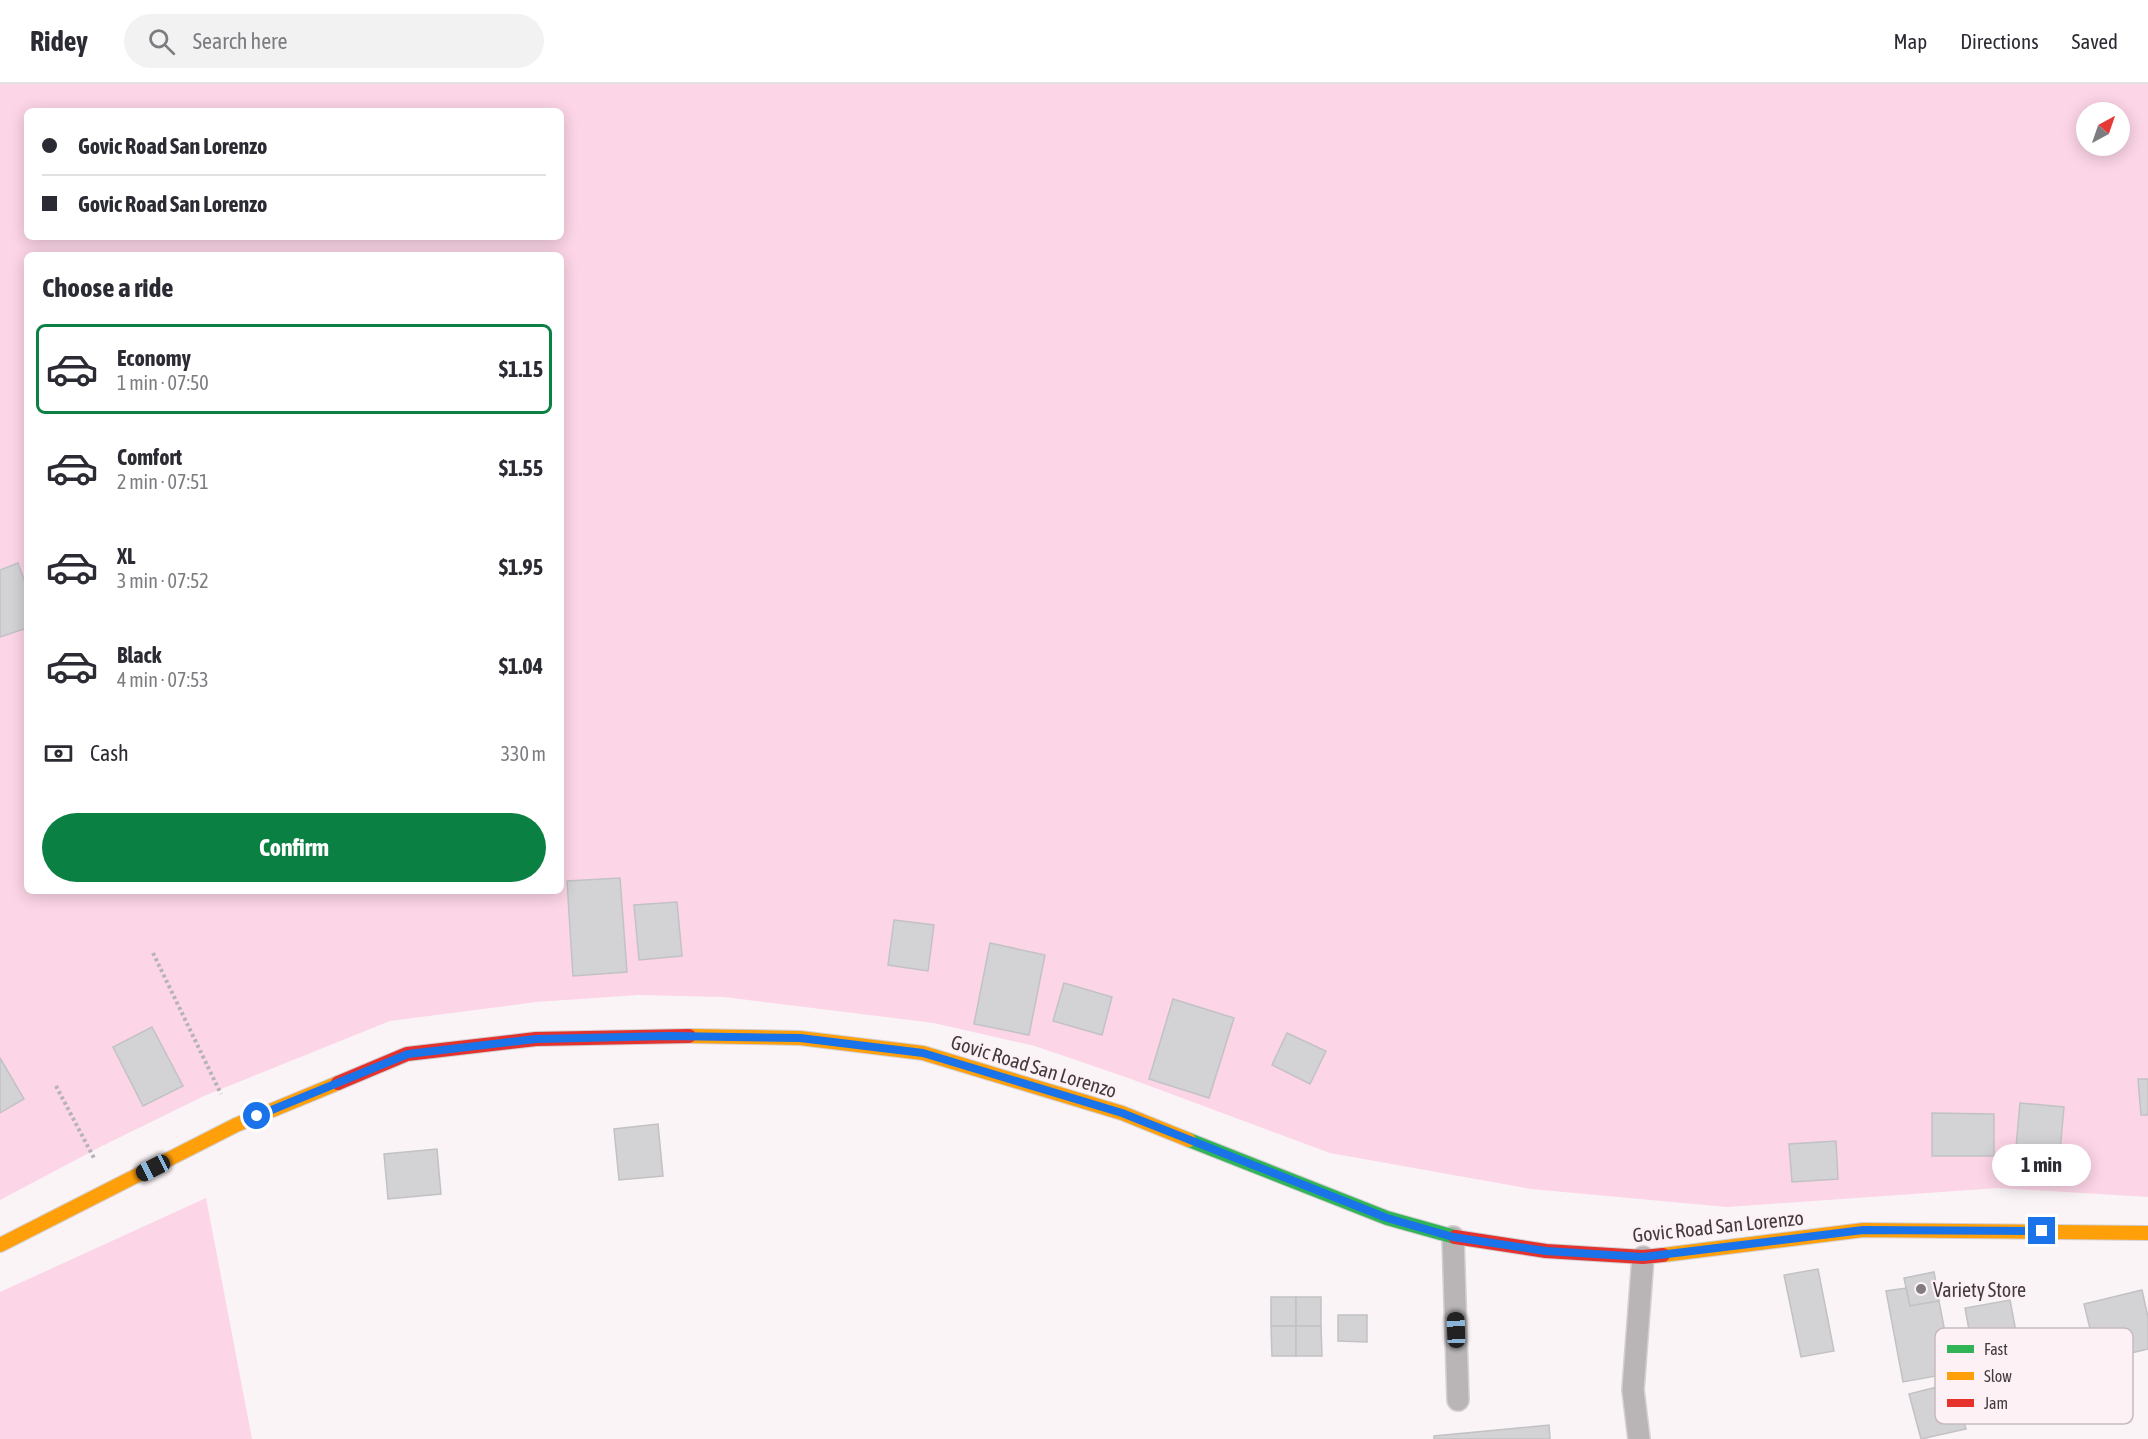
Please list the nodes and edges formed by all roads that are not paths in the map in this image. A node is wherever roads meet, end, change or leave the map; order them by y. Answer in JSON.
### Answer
{"nodes":[{"id":1,"x":2148,"y":1233,"type":"edge"},
{"id":2,"x":1453,"y":1237,"type":"junction"},
{"id":3,"x":0,"y":1245,"type":"edge"},
{"id":4,"x":1643,"y":1257,"type":"junction"},
{"id":5,"x":1458,"y":1400,"type":"dead end"},
{"id":6,"x":1639,"y":1439,"type":"edge"}],
"edges":[{"from":1,"to":4,"type":"main road","name":"Govic Road San Lorenzo"},
{"from":2,"to":3,"type":"main road","name":"Govic Road San Lorenzo"},
{"from":2,"to":4,"type":"main road","name":"Govic Road San Lorenzo"},
{"from":2,"to":5,"type":"lane"},
{"from":4,"to":6,"type":"lane"}]}
